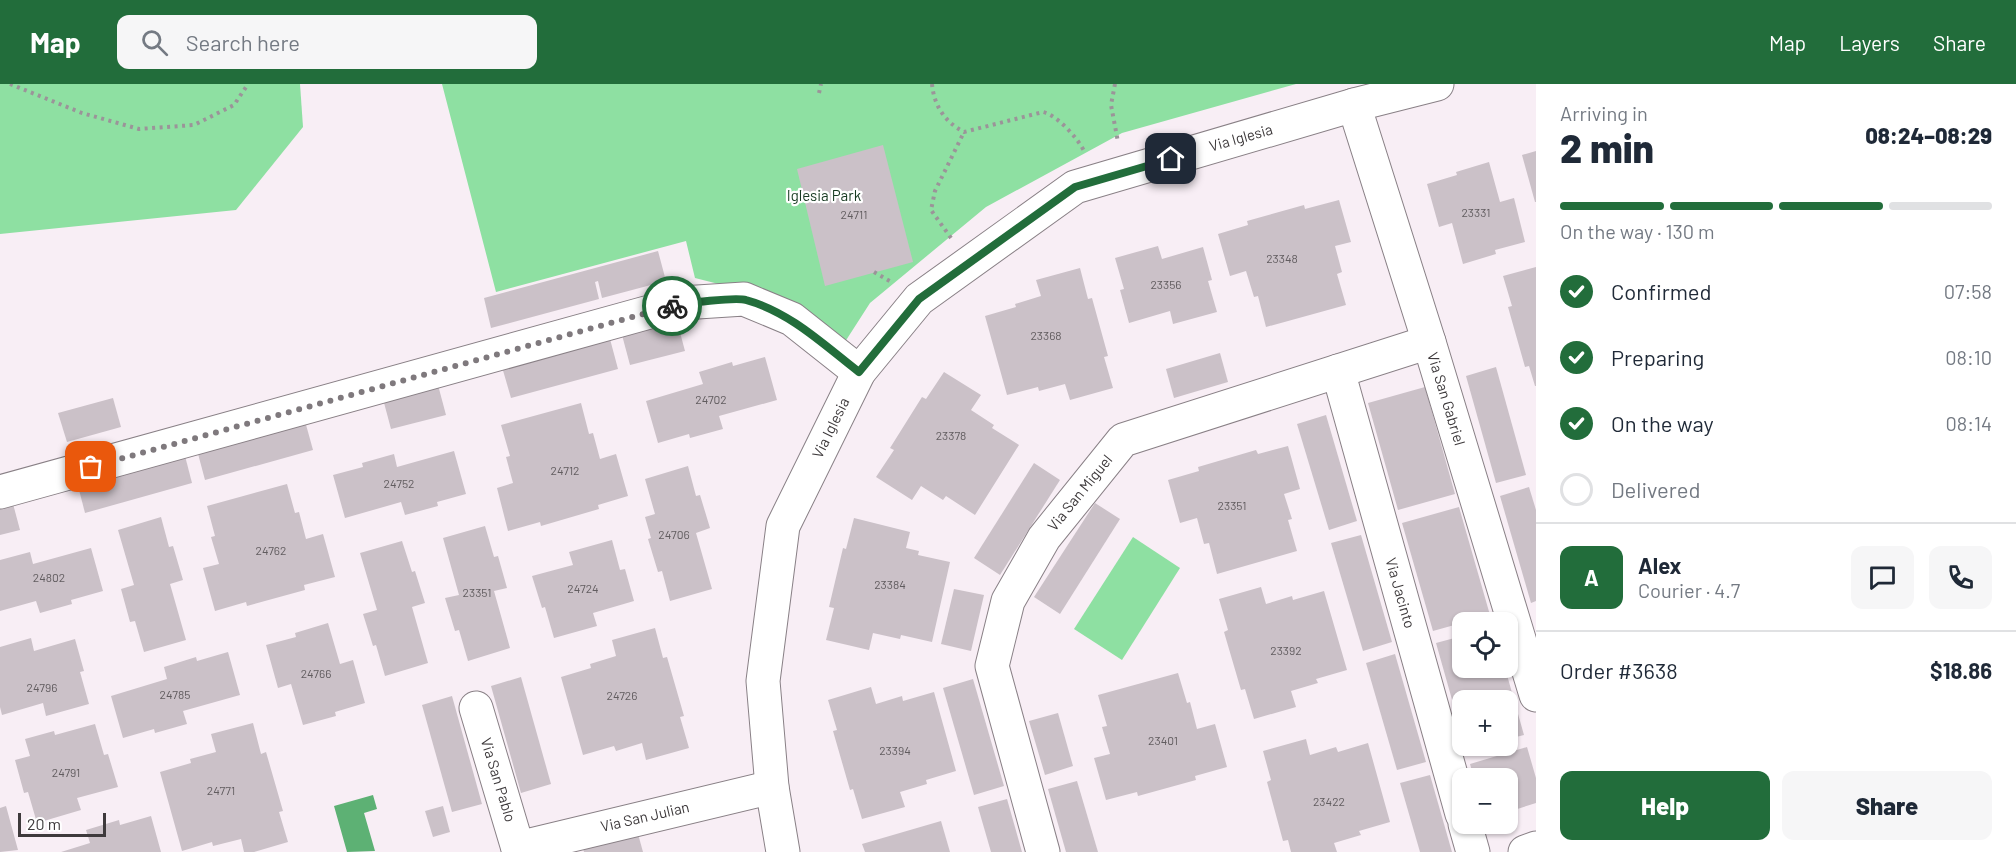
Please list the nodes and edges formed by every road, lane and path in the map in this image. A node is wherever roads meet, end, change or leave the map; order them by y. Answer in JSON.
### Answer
{"nodes":[{"id":1,"x":10,"y":84,"type":"edge"},
{"id":2,"x":248,"y":84,"type":"edge"},
{"id":3,"x":821,"y":84,"type":"edge"},
{"id":4,"x":932,"y":84,"type":"edge"},
{"id":5,"x":1110,"y":84,"type":"edge"},
{"id":6,"x":1115,"y":84,"type":"edge"},
{"id":7,"x":1437,"y":84,"type":"edge"},
{"id":8,"x":819,"y":93,"type":"dead end"},
{"id":9,"x":1112,"y":98,"type":"junction"},
{"id":10,"x":1354,"y":105,"type":"junction"},
{"id":11,"x":964,"y":132,"type":"junction"},
{"id":12,"x":1111,"y":176,"type":"junction"},
{"id":13,"x":969,"y":263,"type":"junction"},
{"id":14,"x":1429,"y":342,"type":"junction"},
{"id":15,"x":1338,"y":371,"type":"junction"},
{"id":16,"x":859,"y":372,"type":"junction"},
{"id":17,"x":0,"y":492,"type":"edge"},
{"id":18,"x":1536,"y":695,"type":"edge"},
{"id":19,"x":476,"y":708,"type":"dead end"},
{"id":20,"x":1452,"y":778,"type":"edge"},
{"id":21,"x":772,"y":787,"type":"junction"},
{"id":22,"x":1468,"y":834,"type":"edge"},
{"id":23,"x":1536,"y":848,"type":"edge"},
{"id":24,"x":518,"y":850,"type":"edge"},
{"id":25,"x":783,"y":852,"type":"edge"},
{"id":26,"x":1043,"y":852,"type":"edge"},
{"id":27,"x":1473,"y":852,"type":"edge"},
{"id":28,"x":1525,"y":852,"type":"edge"}],
"edges":[{"from":1,"to":2,"type":"path"},
{"from":3,"to":8,"type":"path"},
{"from":4,"to":11,"type":"path"},
{"from":5,"to":9,"type":"path"},
{"from":6,"to":9,"type":"path"},
{"from":7,"to":10,"type":"street","name":"Via Iglesia"},
{"from":9,"to":12,"type":"path"},
{"from":10,"to":12,"type":"street","name":"Via Iglesia"},
{"from":10,"to":14,"type":"street","name":"Via San Gabriel"},
{"from":11,"to":12,"type":"path"},
{"from":11,"to":13,"type":"path"},
{"from":12,"to":13,"type":"street","name":"Via Iglesia"},
{"from":13,"to":16,"type":"street","name":"Via Iglesia"},
{"from":14,"to":15,"type":"street","name":"Via San Miguel"},
{"from":14,"to":18,"type":"street","name":"Via San Gabriel"},
{"from":15,"to":20,"type":"street","name":"Via Jacinto"},
{"from":15,"to":26,"type":"street","name":"Via San Miguel"},
{"from":16,"to":17,"type":"street"},
{"from":16,"to":21,"type":"street","name":"Via Iglesia"},
{"from":19,"to":24,"type":"street","name":"Via San Pablo"},
{"from":21,"to":24,"type":"street","name":"Via San Julian"},
{"from":21,"to":25,"type":"street","name":"Via Iglesia"},
{"from":22,"to":27,"type":"street"},
{"from":23,"to":28,"type":"street"}]}
